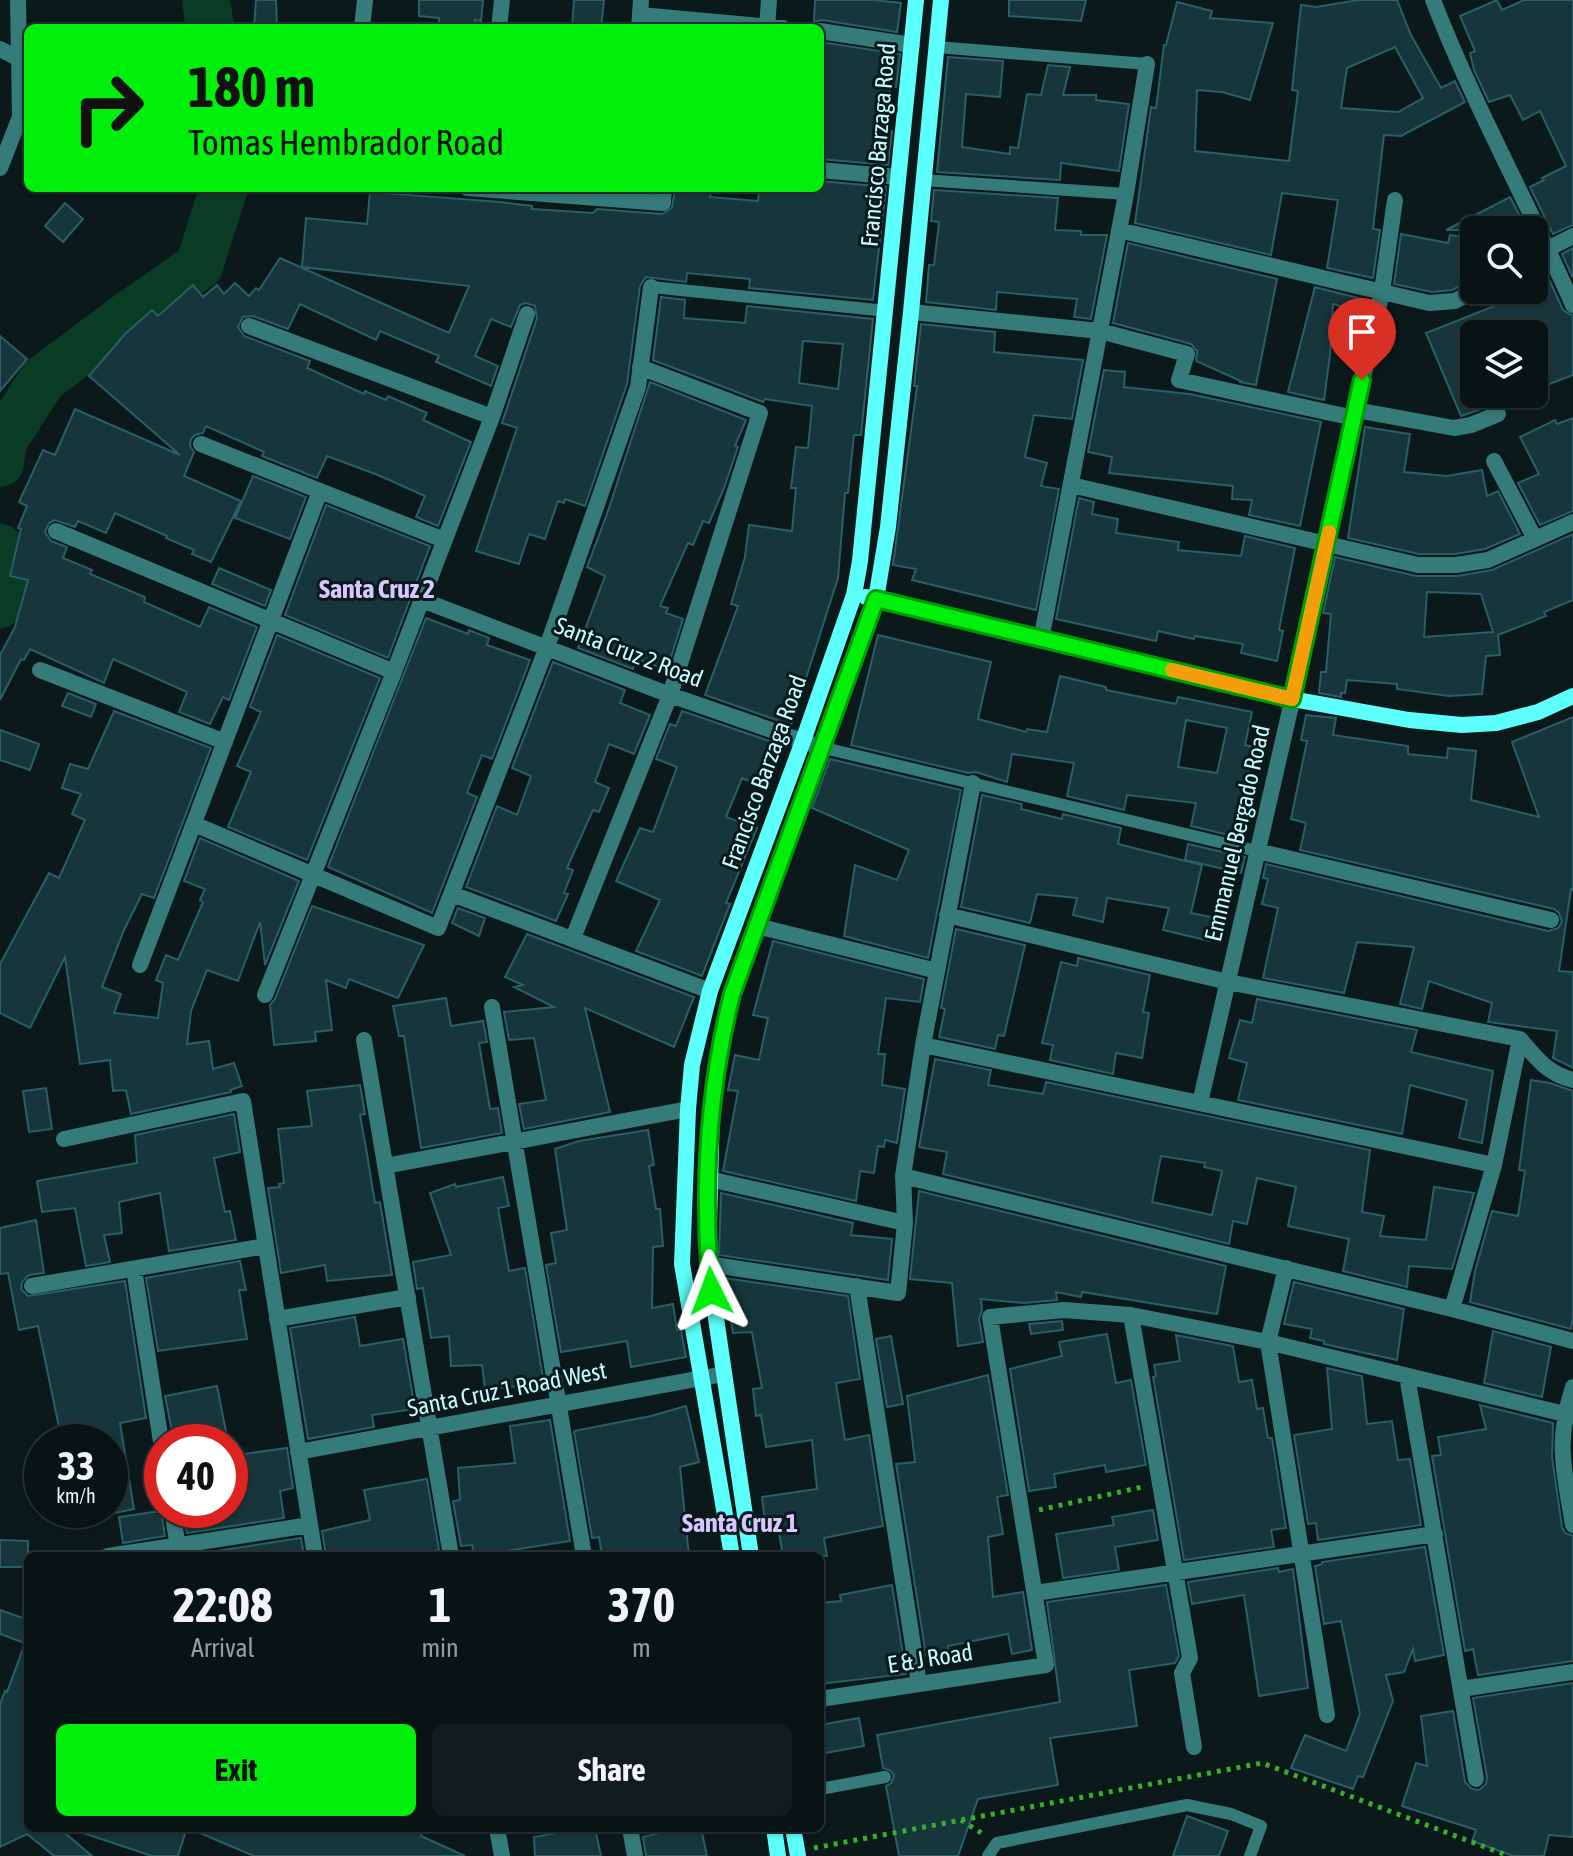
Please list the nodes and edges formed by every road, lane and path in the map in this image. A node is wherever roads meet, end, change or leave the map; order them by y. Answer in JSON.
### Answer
{"nodes":[{"id":1,"x":18,"y":0,"type":"edge"},
{"id":2,"x":365,"y":0,"type":"edge"},
{"id":3,"x":502,"y":0,"type":"edge"},
{"id":4,"x":769,"y":0,"type":"edge"},
{"id":5,"x":916,"y":0,"type":"edge"},
{"id":6,"x":941,"y":0,"type":"edge"},
{"id":7,"x":1433,"y":0,"type":"edge"},
{"id":8,"x":640,"y":14,"type":"edge"},
{"id":9,"x":362,"y":24,"type":"edge"},
{"id":10,"x":499,"y":24,"type":"edge"},
{"id":11,"x":744,"y":24,"type":"edge"},
{"id":12,"x":774,"y":24,"type":"edge"},
{"id":13,"x":824,"y":32,"type":"edge"},
{"id":14,"x":912,"y":45,"type":"junction"},
{"id":15,"x":936,"y":47,"type":"junction"},
{"id":16,"x":0,"y":49,"type":"edge"},
{"id":17,"x":19,"y":59,"type":"junction"},
{"id":18,"x":1147,"y":64,"type":"joint"},
{"id":19,"x":0,"y":168,"type":"edge"},
{"id":20,"x":824,"y":170,"type":"edge"},
{"id":21,"x":898,"y":177,"type":"junction"},
{"id":22,"x":923,"y":180,"type":"junction"},
{"id":23,"x":519,"y":192,"type":"edge"},
{"id":24,"x":664,"y":192,"type":"edge"},
{"id":25,"x":1126,"y":194,"type":"junction"},
{"id":26,"x":1395,"y":200,"type":"dead end"},
{"id":27,"x":1525,"y":216,"type":"edge"},
{"id":28,"x":1119,"y":230,"type":"junction"},
{"id":29,"x":1573,"y":236,"type":"edge"},
{"id":30,"x":1548,"y":248,"type":"edge"},
{"id":31,"x":1548,"y":264,"type":"edge"},
{"id":32,"x":651,"y":287,"type":"joint"},
{"id":33,"x":1382,"y":291,"type":"junction"},
{"id":34,"x":1460,"y":298,"type":"edge"},
{"id":35,"x":1573,"y":305,"type":"edge"},
{"id":36,"x":887,"y":311,"type":"junction"},
{"id":37,"x":911,"y":312,"type":"junction"},
{"id":38,"x":527,"y":314,"type":"dead end"},
{"id":39,"x":249,"y":326,"type":"dead end"},
{"id":40,"x":1100,"y":331,"type":"junction"},
{"id":41,"x":640,"y":367,"type":"junction"},
{"id":42,"x":1355,"y":414,"type":"junction"},
{"id":43,"x":1498,"y":414,"type":"dead end"},
{"id":44,"x":492,"y":417,"type":"junction"},
{"id":45,"x":201,"y":444,"type":"dead end"},
{"id":46,"x":1494,"y":461,"type":"dead end"},
{"id":47,"x":1071,"y":485,"type":"junction"},
{"id":48,"x":320,"y":491,"type":"junction"},
{"id":49,"x":1573,"y":522,"type":"edge"},
{"id":50,"x":56,"y":531,"type":"dead end"},
{"id":51,"x":1535,"y":539,"type":"junction"},
{"id":52,"x":444,"y":540,"type":"junction"},
{"id":53,"x":1327,"y":544,"type":"junction"},
{"id":54,"x":854,"y":595,"type":"junction"},
{"id":55,"x":876,"y":599,"type":"junction"},
{"id":56,"x":422,"y":600,"type":"junction"},
{"id":57,"x":271,"y":620,"type":"junction"},
{"id":58,"x":1041,"y":640,"type":"junction"},
{"id":59,"x":547,"y":647,"type":"junction"},
{"id":60,"x":40,"y":670,"type":"dead end"},
{"id":61,"x":394,"y":672,"type":"junction"},
{"id":62,"x":670,"y":695,"type":"junction"},
{"id":63,"x":1573,"y":696,"type":"edge"},
{"id":64,"x":1292,"y":699,"type":"junction"},
{"id":65,"x":803,"y":741,"type":"junction"},
{"id":66,"x":225,"y":742,"type":"junction"},
{"id":67,"x":820,"y":747,"type":"junction"},
{"id":68,"x":973,"y":783,"type":"junction"},
{"id":69,"x":194,"y":824,"type":"junction"},
{"id":70,"x":1257,"y":851,"type":"junction"},
{"id":71,"x":314,"y":873,"type":"junction"},
{"id":72,"x":452,"y":894,"type":"junction"},
{"id":73,"x":947,"y":915,"type":"junction"},
{"id":74,"x":1551,"y":920,"type":"dead end"},
{"id":75,"x":757,"y":926,"type":"junction"},
{"id":76,"x":573,"y":938,"type":"junction"},
{"id":77,"x":140,"y":965,"type":"dead end"},
{"id":78,"x":937,"y":971,"type":"junction"},
{"id":79,"x":1228,"y":982,"type":"junction"},
{"id":80,"x":710,"y":991,"type":"junction"},
{"id":81,"x":265,"y":995,"type":"dead end"},
{"id":82,"x":492,"y":1007,"type":"dead end"},
{"id":83,"x":1520,"y":1039,"type":"junction"},
{"id":84,"x":364,"y":1040,"type":"dead end"},
{"id":85,"x":923,"y":1045,"type":"junction"},
{"id":86,"x":1573,"y":1080,"type":"edge"},
{"id":87,"x":1200,"y":1103,"type":"junction"},
{"id":88,"x":688,"y":1109,"type":"junction"},
{"id":89,"x":64,"y":1139,"type":"dead end"},
{"id":90,"x":515,"y":1142,"type":"junction"},
{"id":91,"x":1494,"y":1165,"type":"junction"},
{"id":92,"x":385,"y":1166,"type":"junction"},
{"id":93,"x":903,"y":1176,"type":"junction"},
{"id":94,"x":709,"y":1179,"type":"junction"},
{"id":95,"x":905,"y":1223,"type":"junction"},
{"id":96,"x":265,"y":1246,"type":"junction"},
{"id":97,"x":708,"y":1264,"type":"junction"},
{"id":98,"x":1286,"y":1268,"type":"junction"},
{"id":99,"x":134,"y":1269,"type":"junction"},
{"id":100,"x":32,"y":1286,"type":"dead end"},
{"id":101,"x":857,"y":1286,"type":"junction"},
{"id":102,"x":408,"y":1297,"type":"junction"},
{"id":103,"x":1452,"y":1309,"type":"junction"},
{"id":104,"x":1131,"y":1315,"type":"junction"},
{"id":105,"x":277,"y":1319,"type":"junction"},
{"id":106,"x":1573,"y":1341,"type":"edge"},
{"id":107,"x":1268,"y":1342,"type":"junction"},
{"id":108,"x":724,"y":1374,"type":"junction"},
{"id":109,"x":1407,"y":1376,"type":"junction"},
{"id":110,"x":701,"y":1377,"type":"junction"},
{"id":111,"x":1573,"y":1387,"type":"edge"},
{"id":112,"x":558,"y":1404,"type":"junction"},
{"id":113,"x":1568,"y":1415,"type":"edge"},
{"id":114,"x":158,"y":1424,"type":"edge"},
{"id":115,"x":430,"y":1428,"type":"junction"},
{"id":116,"x":298,"y":1452,"type":"junction"},
{"id":117,"x":1160,"y":1483,"type":"junction"},
{"id":118,"x":1022,"y":1514,"type":"junction"},
{"id":119,"x":310,"y":1525,"type":"junction"},
{"id":120,"x":1573,"y":1525,"type":"edge"},
{"id":121,"x":175,"y":1528,"type":"edge"},
{"id":122,"x":1435,"y":1534,"type":"junction"},
{"id":123,"x":178,"y":1551,"type":"edge"},
{"id":124,"x":314,"y":1552,"type":"edge"},
{"id":125,"x":450,"y":1552,"type":"edge"},
{"id":126,"x":583,"y":1552,"type":"edge"},
{"id":127,"x":731,"y":1552,"type":"edge"},
{"id":128,"x":750,"y":1552,"type":"edge"},
{"id":129,"x":1302,"y":1555,"type":"junction"},
{"id":130,"x":1175,"y":1573,"type":"junction"},
{"id":131,"x":1035,"y":1593,"type":"junction"},
{"id":132,"x":1573,"y":1672,"type":"edge"},
{"id":133,"x":919,"y":1684,"type":"junction"},
{"id":134,"x":1461,"y":1689,"type":"junction"},
{"id":135,"x":824,"y":1698,"type":"edge"},
{"id":136,"x":1327,"y":1715,"type":"dead end"},
{"id":137,"x":1194,"y":1747,"type":"dead end"},
{"id":138,"x":885,"y":1777,"type":"dead end"},
{"id":139,"x":1476,"y":1779,"type":"dead end"},
{"id":140,"x":824,"y":1788,"type":"edge"},
{"id":141,"x":961,"y":1820,"type":"dead end"},
{"id":142,"x":498,"y":1832,"type":"edge"},
{"id":143,"x":631,"y":1832,"type":"edge"},
{"id":144,"x":775,"y":1832,"type":"edge"},
{"id":145,"x":794,"y":1832,"type":"edge"},
{"id":146,"x":797,"y":1854,"type":"edge"},
{"id":147,"x":502,"y":1856,"type":"edge"},
{"id":148,"x":635,"y":1856,"type":"edge"},
{"id":149,"x":778,"y":1856,"type":"edge"},
{"id":150,"x":988,"y":1856,"type":"edge"},
{"id":151,"x":1250,"y":1856,"type":"edge"}],
"edges":[{"from":1,"to":17,"type":"street"},
{"from":2,"to":9,"type":"street"},
{"from":3,"to":10,"type":"street"},
{"from":4,"to":12,"type":"street"},
{"from":5,"to":14,"type":"street","name":"Francisco Barzaga Road"},
{"from":6,"to":15,"type":"street","name":"Francisco Barzaga Road"},
{"from":7,"to":27,"type":"street"},
{"from":8,"to":11,"type":"street"},
{"from":13,"to":14,"type":"street"},
{"from":14,"to":21,"type":"street","name":"Francisco Barzaga Road"},
{"from":15,"to":18,"type":"lane"},
{"from":15,"to":22,"type":"street","name":"Francisco Barzaga Road"},
{"from":16,"to":17,"type":"street"},
{"from":17,"to":19,"type":"street"},
{"from":18,"to":25,"type":"street"},
{"from":20,"to":21,"type":"street"},
{"from":21,"to":36,"type":"street","name":"Francisco Barzaga Road"},
{"from":22,"to":25,"type":"lane"},
{"from":22,"to":37,"type":"street","name":"Francisco Barzaga Road"},
{"from":23,"to":24,"type":"street"},
{"from":25,"to":28,"type":"street"},
{"from":26,"to":33,"type":"street","name":"Emmanuel Bergado Road"},
{"from":28,"to":33,"type":"street"},
{"from":28,"to":40,"type":"street"},
{"from":29,"to":30,"type":"street"},
{"from":31,"to":35,"type":"street"},
{"from":32,"to":36,"type":"lane"},
{"from":32,"to":41,"type":"street"},
{"from":33,"to":34,"type":"street"},
{"from":33,"to":42,"type":"street","name":"Emmanuel Bergado Road"},
{"from":36,"to":54,"type":"street","name":"Francisco Barzaga Road"},
{"from":37,"to":40,"type":"street"},
{"from":37,"to":55,"type":"street","name":"Francisco Barzaga Road"},
{"from":38,"to":44,"type":"street"},
{"from":39,"to":44,"type":"street"},
{"from":40,"to":42,"type":"street"},
{"from":40,"to":47,"type":"street"},
{"from":41,"to":59,"type":"street"},
{"from":41,"to":62,"type":"street"},
{"from":42,"to":43,"type":"street"},
{"from":42,"to":53,"type":"street","name":"Emmanuel Bergado Road"},
{"from":44,"to":52,"type":"street"},
{"from":45,"to":48,"type":"street"},
{"from":46,"to":51,"type":"street"},
{"from":47,"to":53,"type":"street"},
{"from":47,"to":58,"type":"street"},
{"from":48,"to":52,"type":"street"},
{"from":48,"to":57,"type":"street"},
{"from":49,"to":51,"type":"street"},
{"from":50,"to":57,"type":"street"},
{"from":51,"to":53,"type":"street"},
{"from":52,"to":56,"type":"street"},
{"from":53,"to":64,"type":"street","name":"Emmanuel Bergado Road"},
{"from":54,"to":55,"type":"street"},
{"from":54,"to":65,"type":"street","name":"Francisco Barzaga Road"},
{"from":55,"to":58,"type":"street"},
{"from":55,"to":67,"type":"street","name":"Francisco Barzaga Road"},
{"from":56,"to":59,"type":"street","name":"Santa Cruz 2 Road"},
{"from":56,"to":61,"type":"street"},
{"from":57,"to":61,"type":"street"},
{"from":57,"to":66,"type":"street"},
{"from":58,"to":64,"type":"street"},
{"from":59,"to":62,"type":"street","name":"Santa Cruz 2 Road"},
{"from":59,"to":72,"type":"street"},
{"from":60,"to":66,"type":"street"},
{"from":61,"to":71,"type":"street"},
{"from":62,"to":65,"type":"street","name":"Santa Cruz 2 Road"},
{"from":62,"to":76,"type":"street"},
{"from":63,"to":64,"type":"street"},
{"from":64,"to":70,"type":"street","name":"Emmanuel Bergado Road"},
{"from":65,"to":67,"type":"street","name":"Santa Cruz 2 Road"},
{"from":65,"to":80,"type":"street","name":"Francisco Barzaga Road"},
{"from":66,"to":69,"type":"street"},
{"from":67,"to":68,"type":"lane"},
{"from":67,"to":75,"type":"street","name":"Francisco Barzaga Road"},
{"from":68,"to":70,"type":"lane"},
{"from":68,"to":73,"type":"street"},
{"from":69,"to":71,"type":"street"},
{"from":69,"to":77,"type":"street"},
{"from":70,"to":74,"type":"street"},
{"from":70,"to":79,"type":"street","name":"Emmanuel Bergado Road"},
{"from":71,"to":72,"type":"street"},
{"from":71,"to":81,"type":"street"},
{"from":72,"to":76,"type":"street"},
{"from":73,"to":78,"type":"street"},
{"from":73,"to":79,"type":"street"},
{"from":75,"to":78,"type":"street"},
{"from":75,"to":94,"type":"street","name":"Francisco Barzaga Road"},
{"from":76,"to":80,"type":"street"},
{"from":78,"to":85,"type":"street"},
{"from":79,"to":83,"type":"street"},
{"from":79,"to":87,"type":"street","name":"Emmanuel Bergado Road"},
{"from":80,"to":88,"type":"street","name":"Francisco Barzaga Road"},
{"from":82,"to":90,"type":"street"},
{"from":83,"to":86,"type":"street"},
{"from":83,"to":91,"type":"street"},
{"from":84,"to":92,"type":"street"},
{"from":85,"to":87,"type":"street"},
{"from":85,"to":93,"type":"street"},
{"from":87,"to":91,"type":"street"},
{"from":88,"to":90,"type":"street"},
{"from":88,"to":110,"type":"street","name":"Francisco Barzaga Road"},
{"from":89,"to":96,"type":"street"},
{"from":90,"to":92,"type":"street"},
{"from":90,"to":112,"type":"street"},
{"from":91,"to":103,"type":"street"},
{"from":92,"to":102,"type":"street"},
{"from":93,"to":95,"type":"street"},
{"from":93,"to":98,"type":"street"},
{"from":94,"to":95,"type":"street"},
{"from":94,"to":97,"type":"street","name":"Francisco Barzaga Road"},
{"from":95,"to":101,"type":"street"},
{"from":96,"to":99,"type":"street"},
{"from":96,"to":105,"type":"street"},
{"from":97,"to":101,"type":"street"},
{"from":97,"to":108,"type":"street","name":"Francisco Barzaga Road"},
{"from":98,"to":103,"type":"street"},
{"from":98,"to":107,"type":"street"},
{"from":99,"to":100,"type":"street"},
{"from":99,"to":114,"type":"street"},
{"from":101,"to":133,"type":"street"},
{"from":102,"to":105,"type":"street"},
{"from":102,"to":115,"type":"street"},
{"from":103,"to":106,"type":"street"},
{"from":104,"to":107,"type":"street"},
{"from":104,"to":117,"type":"street"},
{"from":104,"to":118,"type":"street"},
{"from":105,"to":116,"type":"street"},
{"from":107,"to":109,"type":"street"},
{"from":107,"to":129,"type":"street"},
{"from":108,"to":110,"type":"street","name":"Santa Cruz 1 Road West"},
{"from":108,"to":128,"type":"street","name":"Francisco Barzaga Road"},
{"from":109,"to":113,"type":"street"},
{"from":109,"to":122,"type":"street"},
{"from":110,"to":112,"type":"street","name":"Santa Cruz 1 Road West"},
{"from":110,"to":127,"type":"street","name":"Francisco Barzaga Road"},
{"from":111,"to":113,"type":"street"},
{"from":112,"to":115,"type":"street","name":"Santa Cruz 1 Road West"},
{"from":112,"to":126,"type":"street"},
{"from":113,"to":120,"type":"street"},
{"from":115,"to":116,"type":"street","name":"Santa Cruz 1 Road West"},
{"from":115,"to":125,"type":"street"},
{"from":116,"to":119,"type":"street"},
{"from":117,"to":118,"type":"path"},
{"from":117,"to":130,"type":"street"},
{"from":118,"to":131,"type":"street"},
{"from":119,"to":123,"type":"street"},
{"from":119,"to":124,"type":"street"},
{"from":121,"to":123,"type":"street"},
{"from":122,"to":129,"type":"street"},
{"from":122,"to":134,"type":"street"},
{"from":129,"to":130,"type":"street"},
{"from":129,"to":136,"type":"street"},
{"from":130,"to":131,"type":"street"},
{"from":130,"to":137,"type":"street"},
{"from":131,"to":133,"type":"street","name":"E & J Road"},
{"from":132,"to":134,"type":"street"},
{"from":133,"to":135,"type":"street","name":"E & J Road"},
{"from":134,"to":139,"type":"street"},
{"from":138,"to":140,"type":"lane"},
{"from":141,"to":146,"type":"path"},
{"from":142,"to":147,"type":"street"},
{"from":143,"to":148,"type":"street"},
{"from":144,"to":149,"type":"street"},
{"from":145,"to":146,"type":"street"},
{"from":150,"to":151,"type":"lane"}]}
